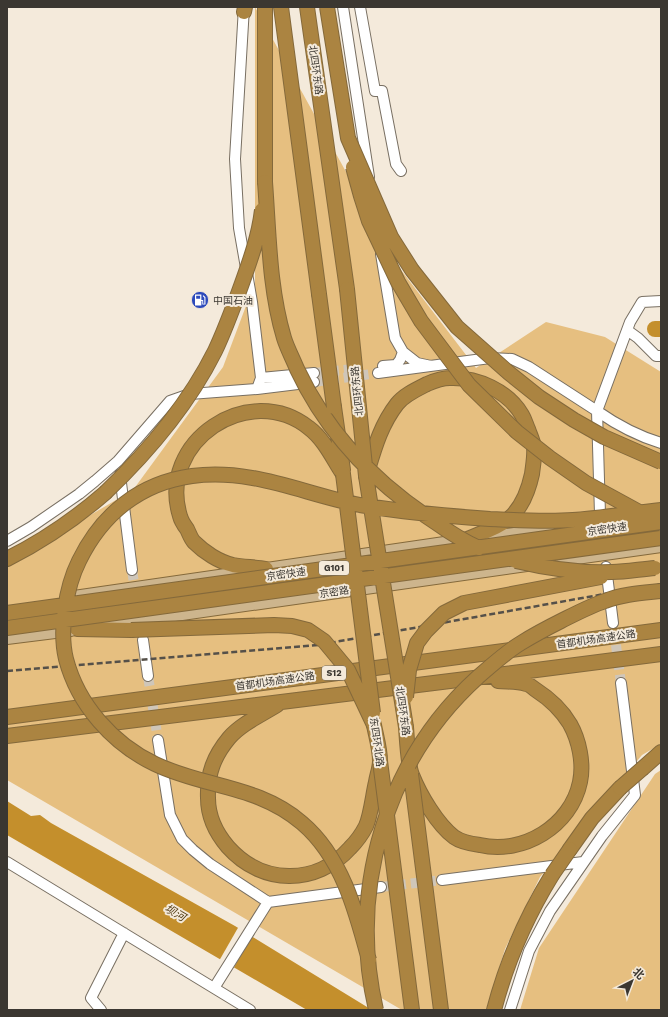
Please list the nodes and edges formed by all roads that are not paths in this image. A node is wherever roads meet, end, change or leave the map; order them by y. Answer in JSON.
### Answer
{"nodes":[{"id":1,"x":265,"y":7,"type":"edge"},
{"id":2,"x":281,"y":7,"type":"edge"},
{"id":3,"x":307,"y":7,"type":"edge"},
{"id":4,"x":327,"y":7,"type":"edge"},
{"id":5,"x":343,"y":7,"type":"edge"},
{"id":6,"x":360,"y":7,"type":"edge"},
{"id":7,"x":244,"y":9,"type":"edge"},
{"id":8,"x":348,"y":138,"type":"junction"},
{"id":9,"x":401,"y":171,"type":"dead end"},
{"id":10,"x":265,"y":182,"type":"junction"},
{"id":11,"x":661,"y":301,"type":"edge"},
{"id":12,"x":627,"y":330,"type":"junction"},
{"id":13,"x":402,"y":352,"type":"junction"},
{"id":14,"x":661,"y":356,"type":"edge"},
{"id":15,"x":431,"y":366,"type":"junction"},
{"id":16,"x":261,"y":378,"type":"junction"},
{"id":17,"x":257,"y":389,"type":"junction"},
{"id":18,"x":597,"y":411,"type":"junction"},
{"id":19,"x":661,"y":443,"type":"edge"},
{"id":20,"x":118,"y":461,"type":"junction"},
{"id":21,"x":661,"y":462,"type":"edge"},
{"id":22,"x":343,"y":474,"type":"junction"},
{"id":23,"x":366,"y":476,"type":"junction"},
{"id":24,"x":661,"y":510,"type":"edge"},
{"id":25,"x":600,"y":514,"type":"dead end"},
{"id":26,"x":661,"y":515,"type":"edge"},
{"id":27,"x":661,"y":522,"type":"edge"},
{"id":28,"x":661,"y":538,"type":"edge"},
{"id":29,"x":465,"y":540,"type":"junction"},
{"id":30,"x":7,"y":541,"type":"edge"},
{"id":31,"x":661,"y":546,"type":"edge"},
{"id":32,"x":7,"y":559,"type":"edge"},
{"id":33,"x":606,"y":567,"type":"dead end"},
{"id":34,"x":658,"y":567,"type":"edge"},
{"id":35,"x":266,"y":569,"type":"junction"},
{"id":36,"x":132,"y":570,"type":"tunnel mouth"},
{"id":37,"x":661,"y":591,"type":"edge"},
{"id":38,"x":7,"y":606,"type":"edge"},
{"id":39,"x":7,"y":614,"type":"edge"},
{"id":40,"x":613,"y":623,"type":"tunnel mouth"},
{"id":41,"x":7,"y":628,"type":"edge"},
{"id":42,"x":77,"y":629,"type":"junction"},
{"id":43,"x":661,"y":630,"type":"edge"},
{"id":44,"x":7,"y":638,"type":"edge"},
{"id":45,"x":143,"y":640,"type":"dead end"},
{"id":46,"x":661,"y":654,"type":"edge"},
{"id":47,"x":148,"y":676,"type":"tunnel mouth"},
{"id":48,"x":474,"y":678,"type":"junction"},
{"id":49,"x":621,"y":683,"type":"tunnel mouth"},
{"id":50,"x":280,"y":703,"type":"junction"},
{"id":51,"x":7,"y":717,"type":"edge"},
{"id":52,"x":374,"y":725,"type":"junction"},
{"id":53,"x":406,"y":727,"type":"junction"},
{"id":54,"x":7,"y":736,"type":"edge"},
{"id":55,"x":158,"y":740,"type":"tunnel mouth"},
{"id":56,"x":661,"y":752,"type":"edge"},
{"id":57,"x":380,"y":761,"type":"junction"},
{"id":58,"x":411,"y":774,"type":"junction"},
{"id":59,"x":7,"y":862,"type":"edge"},
{"id":60,"x":583,"y":862,"type":"junction"},
{"id":61,"x":442,"y":880,"type":"tunnel mouth"},
{"id":62,"x":381,"y":888,"type":"tunnel mouth"},
{"id":63,"x":268,"y":902,"type":"junction"},
{"id":64,"x":124,"y":933,"type":"junction"},
{"id":65,"x":369,"y":960,"type":"junction"},
{"id":66,"x":214,"y":988,"type":"junction"},
{"id":67,"x":101,"y":1010,"type":"edge"},
{"id":68,"x":250,"y":1010,"type":"edge"},
{"id":69,"x":376,"y":1010,"type":"edge"},
{"id":70,"x":412,"y":1010,"type":"edge"},
{"id":71,"x":441,"y":1010,"type":"edge"},
{"id":72,"x":494,"y":1010,"type":"edge"},
{"id":73,"x":510,"y":1010,"type":"edge"}],
"edges":[{"from":1,"to":10,"type":"highway"},
{"from":2,"to":22,"type":"highway","bridge":true},
{"from":3,"to":23,"type":"highway","name":"北四环东路","bridge":true},
{"from":4,"to":8,"type":"highway","bridge":true},
{"from":5,"to":13,"type":"street"},
{"from":6,"to":9,"type":"street"},
{"from":7,"to":16,"type":"street"},
{"from":8,"to":21,"type":"highway","bridge":true},
{"from":8,"to":27,"type":"highway","bridge":true},
{"from":10,"to":32,"type":"highway","bridge":true},
{"from":10,"to":34,"type":"highway","bridge":true},
{"from":11,"to":12,"type":"street"},
{"from":12,"to":14,"type":"street"},
{"from":12,"to":18,"type":"street"},
{"from":13,"to":15,"type":"street"},
{"from":13,"to":15,"type":"street"},
{"from":15,"to":18,"type":"street"},
{"from":16,"to":17,"type":"street"},
{"from":16,"to":17,"type":"street"},
{"from":17,"to":20,"type":"street"},
{"from":18,"to":19,"type":"street"},
{"from":18,"to":25,"type":"street"},
{"from":20,"to":30,"type":"street"},
{"from":20,"to":36,"type":"street"},
{"from":22,"to":35,"type":"highway"},
{"from":22,"to":52,"type":"highway","name":"东四环北路","bridge":true},
{"from":23,"to":29,"type":"highway","bridge":true},
{"from":23,"to":53,"type":"highway","name":"北四环东路","bridge":true},
{"from":24,"to":65,"type":"highway","bridge":true},
{"from":26,"to":29,"type":"main road","number":"G101"},
{"from":27,"to":39,"type":"highway","name":"京密快速","number":"G101","bridge":true},
{"from":28,"to":41,"type":"highway","name":"京密快速","number":"G101","bridge":true},
{"from":29,"to":35,"type":"main road","number":"G101"},
{"from":31,"to":42,"type":"main road","name":"京密路"},
{"from":33,"to":40,"type":"street"},
{"from":34,"to":53,"type":"highway","bridge":true},
{"from":35,"to":38,"type":"main road","number":"G101"},
{"from":37,"to":65,"type":"highway","bridge":true},
{"from":42,"to":44,"type":"main road","name":"京密路"},
{"from":42,"to":52,"type":"highway","bridge":true},
{"from":43,"to":51,"type":"highway","name":"首都机场高速公路","number":"S12"},
{"from":45,"to":47,"type":"street"},
{"from":46,"to":48,"type":"highway","number":"S12"},
{"from":48,"to":50,"type":"highway","number":"S12"},
{"from":48,"to":58,"type":"highway"},
{"from":49,"to":60,"type":"street"},
{"from":50,"to":54,"type":"highway","number":"S12"},
{"from":50,"to":57,"type":"highway","bridge":true},
{"from":52,"to":57,"type":"highway","name":"东四环北路"},
{"from":53,"to":58,"type":"highway","name":"北四环东路","bridge":true},
{"from":55,"to":63,"type":"street"},
{"from":56,"to":72,"type":"highway","bridge":true},
{"from":57,"to":70,"type":"highway","name":"东四环北路","bridge":true},
{"from":58,"to":71,"type":"highway","bridge":true},
{"from":59,"to":64,"type":"street"},
{"from":60,"to":61,"type":"street"},
{"from":60,"to":73,"type":"street"},
{"from":62,"to":63,"type":"street"},
{"from":63,"to":66,"type":"street"},
{"from":64,"to":66,"type":"street"},
{"from":64,"to":67,"type":"street"},
{"from":65,"to":69,"type":"highway","bridge":true},
{"from":66,"to":68,"type":"street"}]}
